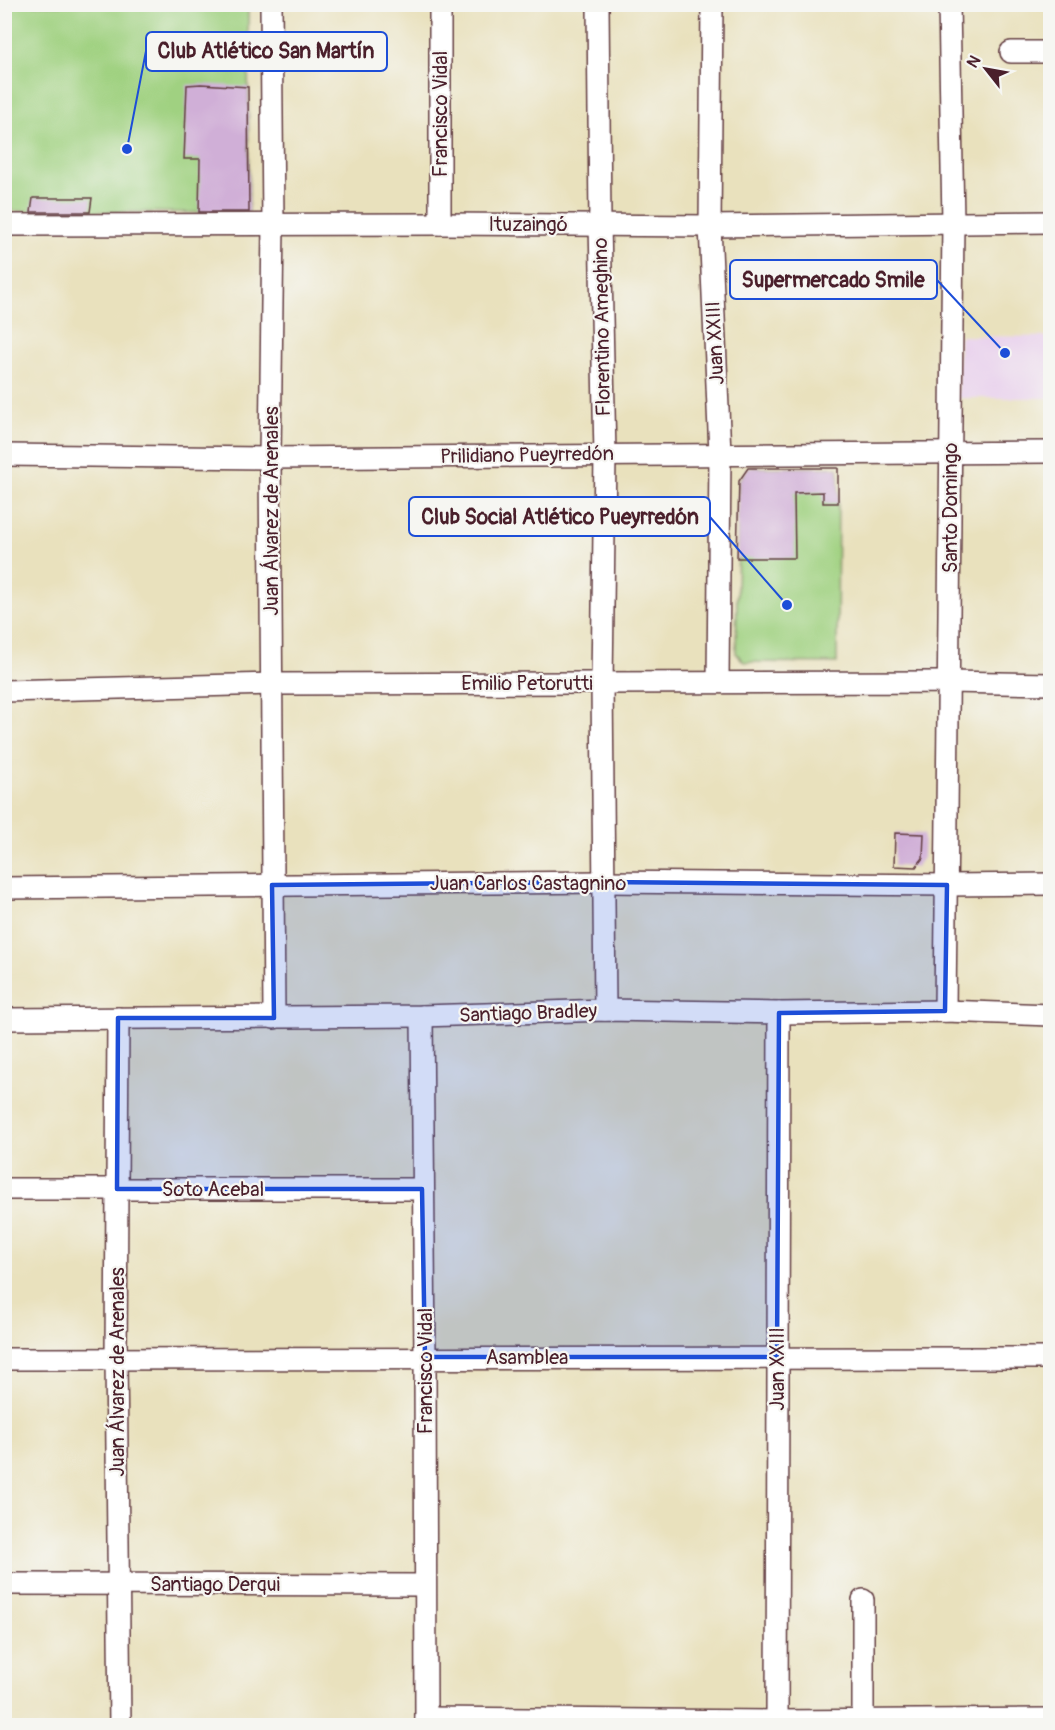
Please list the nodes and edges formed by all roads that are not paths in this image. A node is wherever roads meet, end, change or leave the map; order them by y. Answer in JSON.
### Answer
{"nodes":[{"id":1,"x":271,"y":4,"type":"edge"},
{"id":2,"x":440,"y":4,"type":"edge"},
{"id":3,"x":598,"y":4,"type":"edge"},
{"id":4,"x":712,"y":4,"type":"edge"},
{"id":5,"x":948,"y":4,"type":"edge"},
{"id":6,"x":1011,"y":52,"type":"dead end"},
{"id":7,"x":1050,"y":52,"type":"edge"},
{"id":8,"x":953,"y":222,"type":"junction"},
{"id":9,"x":1050,"y":222,"type":"edge"},
{"id":10,"x":273,"y":224,"type":"junction"},
{"id":11,"x":440,"y":224,"type":"junction"},
{"id":12,"x":600,"y":224,"type":"junction"},
{"id":13,"x":4,"y":225,"type":"edge"},
{"id":14,"x":710,"y":226,"type":"junction"},
{"id":15,"x":1050,"y":452,"type":"edge"},
{"id":16,"x":720,"y":453,"type":"junction"},
{"id":17,"x":951,"y":453,"type":"junction"},
{"id":18,"x":4,"y":455,"type":"edge"},
{"id":19,"x":605,"y":455,"type":"junction"},
{"id":20,"x":270,"y":458,"type":"junction"},
{"id":21,"x":602,"y":682,"type":"junction"},
{"id":22,"x":718,"y":682,"type":"junction"},
{"id":23,"x":949,"y":682,"type":"junction"},
{"id":24,"x":272,"y":684,"type":"junction"},
{"id":25,"x":1050,"y":684,"type":"edge"},
{"id":26,"x":4,"y":691,"type":"edge"},
{"id":27,"x":604,"y":882,"type":"junction"},
{"id":28,"x":1050,"y":884,"type":"edge"},
{"id":29,"x":272,"y":885,"type":"junction"},
{"id":30,"x":947,"y":885,"type":"junction"},
{"id":31,"x":4,"y":888,"type":"edge"},
{"id":32,"x":605,"y":1010,"type":"junction"},
{"id":33,"x":945,"y":1011,"type":"junction"},
{"id":34,"x":779,"y":1013,"type":"junction"},
{"id":35,"x":1050,"y":1015,"type":"edge"},
{"id":36,"x":422,"y":1016,"type":"junction"},
{"id":37,"x":4,"y":1018,"type":"edge"},
{"id":38,"x":118,"y":1018,"type":"junction"},
{"id":39,"x":274,"y":1018,"type":"junction"},
{"id":40,"x":4,"y":1189,"type":"edge"},
{"id":41,"x":117,"y":1189,"type":"junction"},
{"id":42,"x":422,"y":1190,"type":"junction"},
{"id":43,"x":425,"y":1357,"type":"junction"},
{"id":44,"x":777,"y":1357,"type":"junction"},
{"id":45,"x":116,"y":1358,"type":"junction"},
{"id":46,"x":1050,"y":1358,"type":"edge"},
{"id":47,"x":4,"y":1359,"type":"edge"},
{"id":48,"x":4,"y":1584,"type":"edge"},
{"id":49,"x":118,"y":1584,"type":"junction"},
{"id":50,"x":425,"y":1585,"type":"junction"},
{"id":51,"x":863,"y":1600,"type":"dead end"},
{"id":52,"x":1050,"y":1719,"type":"edge"},
{"id":53,"x":863,"y":1721,"type":"junction"},
{"id":54,"x":426,"y":1722,"type":"edge"},
{"id":55,"x":777,"y":1723,"type":"edge"},
{"id":56,"x":120,"y":1725,"type":"edge"}],
"edges":[{"from":1,"to":10,"type":"street","name":"Juan Álvarez de Arenales"},
{"from":2,"to":11,"type":"street","name":"Francisco Vidal"},
{"from":3,"to":12,"type":"street","name":"Florentino Ameghino"},
{"from":4,"to":14,"type":"street","name":"Juan XXIII"},
{"from":5,"to":8,"type":"street","name":"Santo Domingo"},
{"from":6,"to":7,"type":"street"},
{"from":8,"to":9,"type":"street","name":"Ituzaingó"},
{"from":8,"to":14,"type":"street","name":"Ituzaingó"},
{"from":8,"to":17,"type":"street","name":"Santo Domingo"},
{"from":10,"to":11,"type":"street","name":"Ituzaingó"},
{"from":10,"to":13,"type":"street","name":"Ituzaingó"},
{"from":10,"to":20,"type":"street","name":"Juan Álvarez de Arenales"},
{"from":11,"to":12,"type":"street","name":"Ituzaingó"},
{"from":12,"to":14,"type":"street","name":"Ituzaingó"},
{"from":12,"to":19,"type":"street","name":"Florentino Ameghino"},
{"from":14,"to":16,"type":"street","name":"Juan XXIII"},
{"from":15,"to":17,"type":"street","name":"Prilidiano Pueyrredón"},
{"from":16,"to":17,"type":"street","name":"Prilidiano Pueyrredón"},
{"from":16,"to":19,"type":"street","name":"Prilidiano Pueyrredón"},
{"from":16,"to":22,"type":"street","name":"Juan XXIII"},
{"from":17,"to":23,"type":"street","name":"Santo Domingo"},
{"from":18,"to":20,"type":"street","name":"Prilidiano Pueyrredón"},
{"from":19,"to":20,"type":"street","name":"Prilidiano Pueyrredón"},
{"from":19,"to":21,"type":"street","name":"Florentino Ameghino"},
{"from":20,"to":24,"type":"street","name":"Juan Álvarez de Arenales"},
{"from":21,"to":22,"type":"street","name":"Emilio Petorutti"},
{"from":21,"to":24,"type":"street","name":"Emilio Petorutti"},
{"from":21,"to":27,"type":"street","name":"Florentino Ameghino"},
{"from":22,"to":23,"type":"street","name":"Emilio Petorutti"},
{"from":23,"to":25,"type":"street","name":"Emilio Petorutti"},
{"from":23,"to":30,"type":"street","name":"Santo Domingo"},
{"from":24,"to":26,"type":"street","name":"Emilio Petorutti"},
{"from":24,"to":29,"type":"street","name":"Juan Álvarez de Arenales"},
{"from":27,"to":29,"type":"street","name":"Juan Carlos Castagnino"},
{"from":27,"to":30,"type":"street","name":"Juan Carlos Castagnino"},
{"from":27,"to":32,"type":"street","name":"Florentino Ameghino"},
{"from":28,"to":30,"type":"street","name":"Juan Carlos Castagnino"},
{"from":29,"to":31,"type":"street","name":"Juan Carlos Castagnino"},
{"from":29,"to":39,"type":"street","name":"Juan Álvarez de Arenales"},
{"from":30,"to":33,"type":"street","name":"Santo Domingo"},
{"from":32,"to":34,"type":"street","name":"Santiago Bradley"},
{"from":32,"to":36,"type":"street","name":"Santiago Bradley"},
{"from":33,"to":34,"type":"street","name":"Santiago Bradley"},
{"from":33,"to":35,"type":"street","name":"Santiago Bradley"},
{"from":34,"to":44,"type":"street","name":"Juan XXIII"},
{"from":36,"to":39,"type":"street","name":"Santiago Bradley"},
{"from":36,"to":42,"type":"street","name":"Francisco Vidal"},
{"from":37,"to":38,"type":"street","name":"Santiago Bradley"},
{"from":38,"to":39,"type":"street","name":"Santiago Bradley"},
{"from":38,"to":41,"type":"street","name":"Juan Álvarez de Arenales"},
{"from":40,"to":41,"type":"street","name":"Soto Acebal"},
{"from":41,"to":42,"type":"street","name":"Soto Acebal"},
{"from":41,"to":45,"type":"street","name":"Juan Álvarez de Arenales"},
{"from":42,"to":43,"type":"street","name":"Francisco Vidal"},
{"from":43,"to":44,"type":"street","name":"Asamblea"},
{"from":43,"to":45,"type":"street","name":"Asamblea"},
{"from":43,"to":50,"type":"street","name":"Francisco Vidal"},
{"from":44,"to":46,"type":"street","name":"Asamblea"},
{"from":44,"to":55,"type":"street","name":"Juan XXIII"},
{"from":45,"to":47,"type":"street","name":"Asamblea"},
{"from":45,"to":49,"type":"street","name":"Juan Álvarez de Arenales"},
{"from":48,"to":49,"type":"street","name":"Santiago Derqui"},
{"from":49,"to":50,"type":"street","name":"Santiago Derqui"},
{"from":49,"to":56,"type":"street","name":"Juan Álvarez de Arenales"},
{"from":50,"to":54,"type":"street","name":"Francisco Vidal"},
{"from":51,"to":53,"type":"street"},
{"from":52,"to":53,"type":"street"},
{"from":53,"to":55,"type":"street"},
{"from":54,"to":55,"type":"street"}]}
